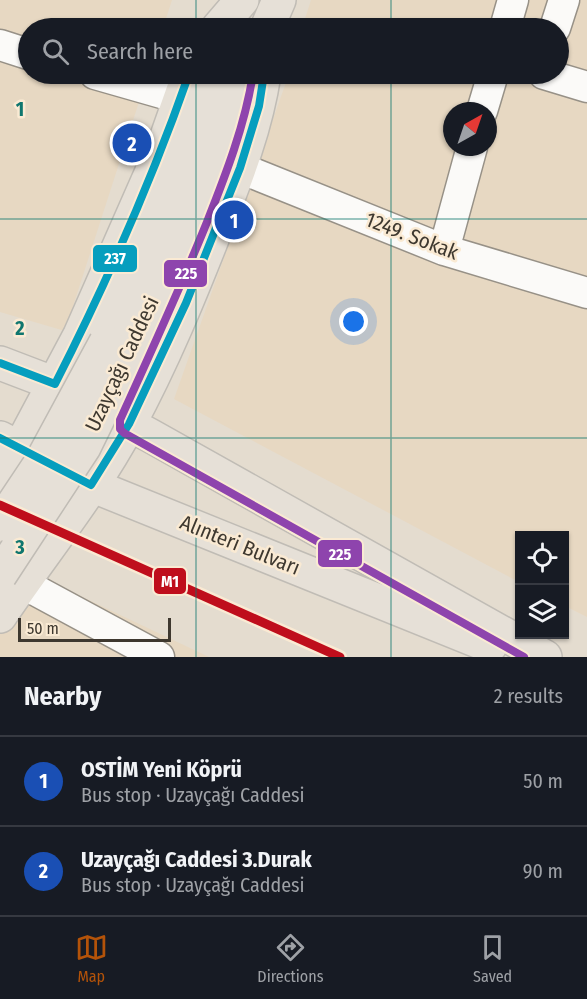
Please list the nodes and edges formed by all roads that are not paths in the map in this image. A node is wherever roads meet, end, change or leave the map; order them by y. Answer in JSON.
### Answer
{"nodes":[{"id":1,"x":243,"y":0,"type":"edge"},
{"id":2,"x":513,"y":0,"type":"edge"},
{"id":3,"x":564,"y":0,"type":"edge"},
{"id":4,"x":227,"y":18,"type":"edge"},
{"id":5,"x":237,"y":18,"type":"edge"},
{"id":6,"x":508,"y":18,"type":"edge"},
{"id":7,"x":558,"y":18,"type":"edge"},
{"id":8,"x":0,"y":45,"type":"edge"},
{"id":9,"x":18,"y":51,"type":"edge"},
{"id":10,"x":569,"y":82,"type":"edge"},
{"id":11,"x":213,"y":84,"type":"edge"},
{"id":12,"x":243,"y":84,"type":"edge"},
{"id":13,"x":263,"y":84,"type":"edge"},
{"id":14,"x":490,"y":84,"type":"edge"},
{"id":15,"x":184,"y":86,"type":"edge"},
{"id":16,"x":587,"y":87,"type":"edge"},
{"id":17,"x":485,"y":102,"type":"edge"},
{"id":18,"x":470,"y":156,"type":"edge"},
{"id":19,"x":240,"y":168,"type":"junction"},
{"id":20,"x":444,"y":250,"type":"junction"},
{"id":21,"x":587,"y":293,"type":"edge"},
{"id":22,"x":117,"y":350,"type":"junction"},
{"id":23,"x":0,"y":363,"type":"edge"},
{"id":24,"x":55,"y":384,"type":"junction"},
{"id":25,"x":129,"y":424,"type":"junction"},
{"id":26,"x":10,"y":442,"type":"edge"},
{"id":27,"x":1,"y":483,"type":"edge"},
{"id":28,"x":92,"y":485,"type":"junction"},
{"id":29,"x":0,"y":524,"type":"edge"},
{"id":30,"x":19,"y":574,"type":"edge"},
{"id":31,"x":0,"y":616,"type":"edge"},
{"id":32,"x":159,"y":657,"type":"edge"},
{"id":33,"x":517,"y":657,"type":"edge"},
{"id":34,"x":545,"y":657,"type":"edge"}],
"edges":[{"from":1,"to":4,"type":"main road"},
{"from":1,"to":5,"type":"main road"},
{"from":2,"to":6,"type":"street"},
{"from":3,"to":7,"type":"street"},
{"from":8,"to":9,"type":"street"},
{"from":10,"to":16,"type":"street"},
{"from":11,"to":22,"type":"main road","name":"Uzayçağı Caddesi"},
{"from":12,"to":22,"type":"main road","name":"Uzayçağı Caddesi"},
{"from":13,"to":19,"type":"main road"},
{"from":14,"to":17,"type":"street"},
{"from":15,"to":24,"type":"main road"},
{"from":18,"to":20,"type":"street"},
{"from":19,"to":20,"type":"street","name":"1249. Sokak"},
{"from":19,"to":25,"type":"main road"},
{"from":20,"to":21,"type":"street","name":"1249. Sokak"},
{"from":22,"to":29,"type":"main road","name":"Uzayçağı Caddesi","bridge":true},
{"from":22,"to":30,"type":"main road","name":"Uzayçağı Caddesi","bridge":true},
{"from":23,"to":24,"type":"main road","name":"Alınteri Bulvarı"},
{"from":24,"to":25,"type":"main road","name":"Alınteri Bulvarı"},
{"from":24,"to":26,"type":"main road"},
{"from":25,"to":28,"type":"main road"},
{"from":25,"to":34,"type":"main road","name":"Alınteri Bulvarı"},
{"from":26,"to":27,"type":"main road"},
{"from":26,"to":28,"type":"main road","name":"Alınteri Bulvarı"},
{"from":28,"to":30,"type":"main road"},
{"from":28,"to":33,"type":"main road","name":"Alınteri Bulvarı"},
{"from":30,"to":31,"type":"main road"},
{"from":30,"to":32,"type":"street"}]}
